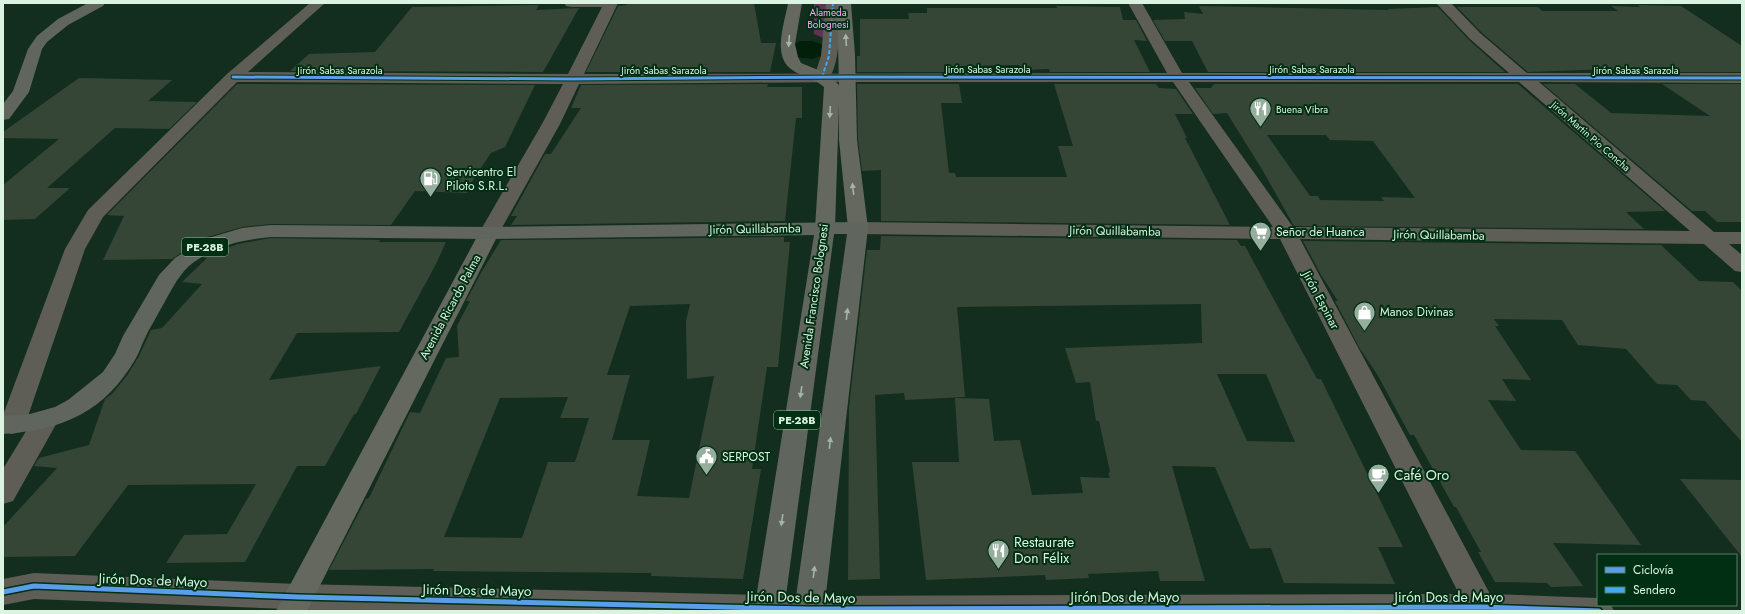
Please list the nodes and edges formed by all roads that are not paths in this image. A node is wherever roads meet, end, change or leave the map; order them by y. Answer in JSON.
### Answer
{"nodes":[{"id":1,"x":98,"y":3,"type":"edge"},
{"id":2,"x":318,"y":3,"type":"edge"},
{"id":3,"x":570,"y":3,"type":"edge"},
{"id":4,"x":611,"y":3,"type":"edge"},
{"id":5,"x":795,"y":3,"type":"edge"},
{"id":6,"x":833,"y":3,"type":"edge"},
{"id":7,"x":844,"y":3,"type":"edge"},
{"id":8,"x":1135,"y":3,"type":"edge"},
{"id":9,"x":1443,"y":3,"type":"edge"},
{"id":10,"x":233,"y":77,"type":"junction"},
{"id":11,"x":822,"y":77,"type":"junction"},
{"id":12,"x":847,"y":77,"type":"junction"},
{"id":13,"x":1177,"y":77,"type":"junction"},
{"id":14,"x":1524,"y":78,"type":"junction"},
{"id":15,"x":1742,"y":78,"type":"edge"},
{"id":16,"x":572,"y":79,"type":"junction"},
{"id":17,"x":3,"y":115,"type":"edge"},
{"id":18,"x":825,"y":228,"type":"junction"},
{"id":19,"x":858,"y":228,"type":"junction"},
{"id":20,"x":489,"y":233,"type":"junction"},
{"id":21,"x":1287,"y":233,"type":"junction"},
{"id":22,"x":1709,"y":238,"type":"junction"},
{"id":23,"x":1742,"y":238,"type":"edge"},
{"id":24,"x":1742,"y":266,"type":"edge"},
{"id":25,"x":46,"y":419,"type":"junction"},
{"id":26,"x":8,"y":425,"type":"edge"},
{"id":27,"x":3,"y":493,"type":"edge"},
{"id":28,"x":3,"y":592,"type":"edge"},
{"id":29,"x":295,"y":604,"type":"edge"},
{"id":30,"x":1482,"y":609,"type":"edge"},
{"id":31,"x":769,"y":610,"type":"edge"},
{"id":32,"x":809,"y":610,"type":"edge"},
{"id":33,"x":1599,"y":611,"type":"edge"}],
"edges":[{"from":1,"to":17,"type":"highway"},
{"from":2,"to":10,"type":"street"},
{"from":3,"to":4,"type":"street"},
{"from":4,"to":16,"type":"street","name":"Avenida Ricardo Palma"},
{"from":5,"to":11,"type":"main road","one_way":true},
{"from":6,"to":11,"type":"street"},
{"from":12,"to":7,"type":"main road","one_way":true},
{"from":8,"to":13,"type":"street","name":"Jirón Espinar"},
{"from":9,"to":14,"type":"street","name":"Jirón Martin Pio Concha"},
{"from":10,"to":16,"type":"street","name":"Jirón Sabas Sarazola"},
{"from":10,"to":26,"type":"street"},
{"from":11,"to":12,"type":"street","name":"Jirón Sabas Sarazola"},
{"from":11,"to":16,"type":"street","name":"Jirón Sabas Sarazola"},
{"from":11,"to":18,"type":"main road","name":"Avenida Francisco Bolognesi","one_way":true},
{"from":12,"to":13,"type":"street","name":"Jirón Sabas Sarazola"},
{"from":19,"to":12,"type":"main road","one_way":true},
{"from":13,"to":14,"type":"street","name":"Jirón Sabas Sarazola"},
{"from":13,"to":21,"type":"street","name":"Jirón Espinar"},
{"from":14,"to":15,"type":"street","name":"Jirón Sabas Sarazola"},
{"from":14,"to":22,"type":"street","name":"Jirón Martin Pio Concha"},
{"from":16,"to":20,"type":"street","name":"Avenida Ricardo Palma"},
{"from":18,"to":19,"type":"highway","name":"Jirón Quillabamba"},
{"from":18,"to":20,"type":"highway","name":"Jirón Quillabamba"},
{"from":18,"to":31,"type":"highway","name":"Avenida Francisco Bolognesi","number":"PE-28B","one_way":true},
{"from":19,"to":21,"type":"street","name":"Jirón Quillabamba"},
{"from":32,"to":19,"type":"highway","number":"PE-28B","one_way":true},
{"from":20,"to":25,"type":"highway","number":"PE-28B"},
{"from":20,"to":29,"type":"main road","name":"Avenida Ricardo Palma"},
{"from":21,"to":22,"type":"street","name":"Jirón Quillabamba"},
{"from":21,"to":30,"type":"street","name":"Jirón Espinar"},
{"from":22,"to":23,"type":"street","name":"Jirón Quillabamba"},
{"from":22,"to":24,"type":"street","name":"Jirón Martin Pio Concha"},
{"from":25,"to":26,"type":"highway","number":"PE-28B"},
{"from":25,"to":27,"type":"street"},
{"from":28,"to":29,"type":"street","name":"Jirón Dos de Mayo"},
{"from":29,"to":31,"type":"street","name":"Jirón Dos de Mayo"},
{"from":30,"to":32,"type":"street","name":"Jirón Dos de Mayo"},
{"from":30,"to":33,"type":"street","name":"Jirón Dos de Mayo"},
{"from":31,"to":32,"type":"street","name":"Jirón Dos de Mayo"}]}
